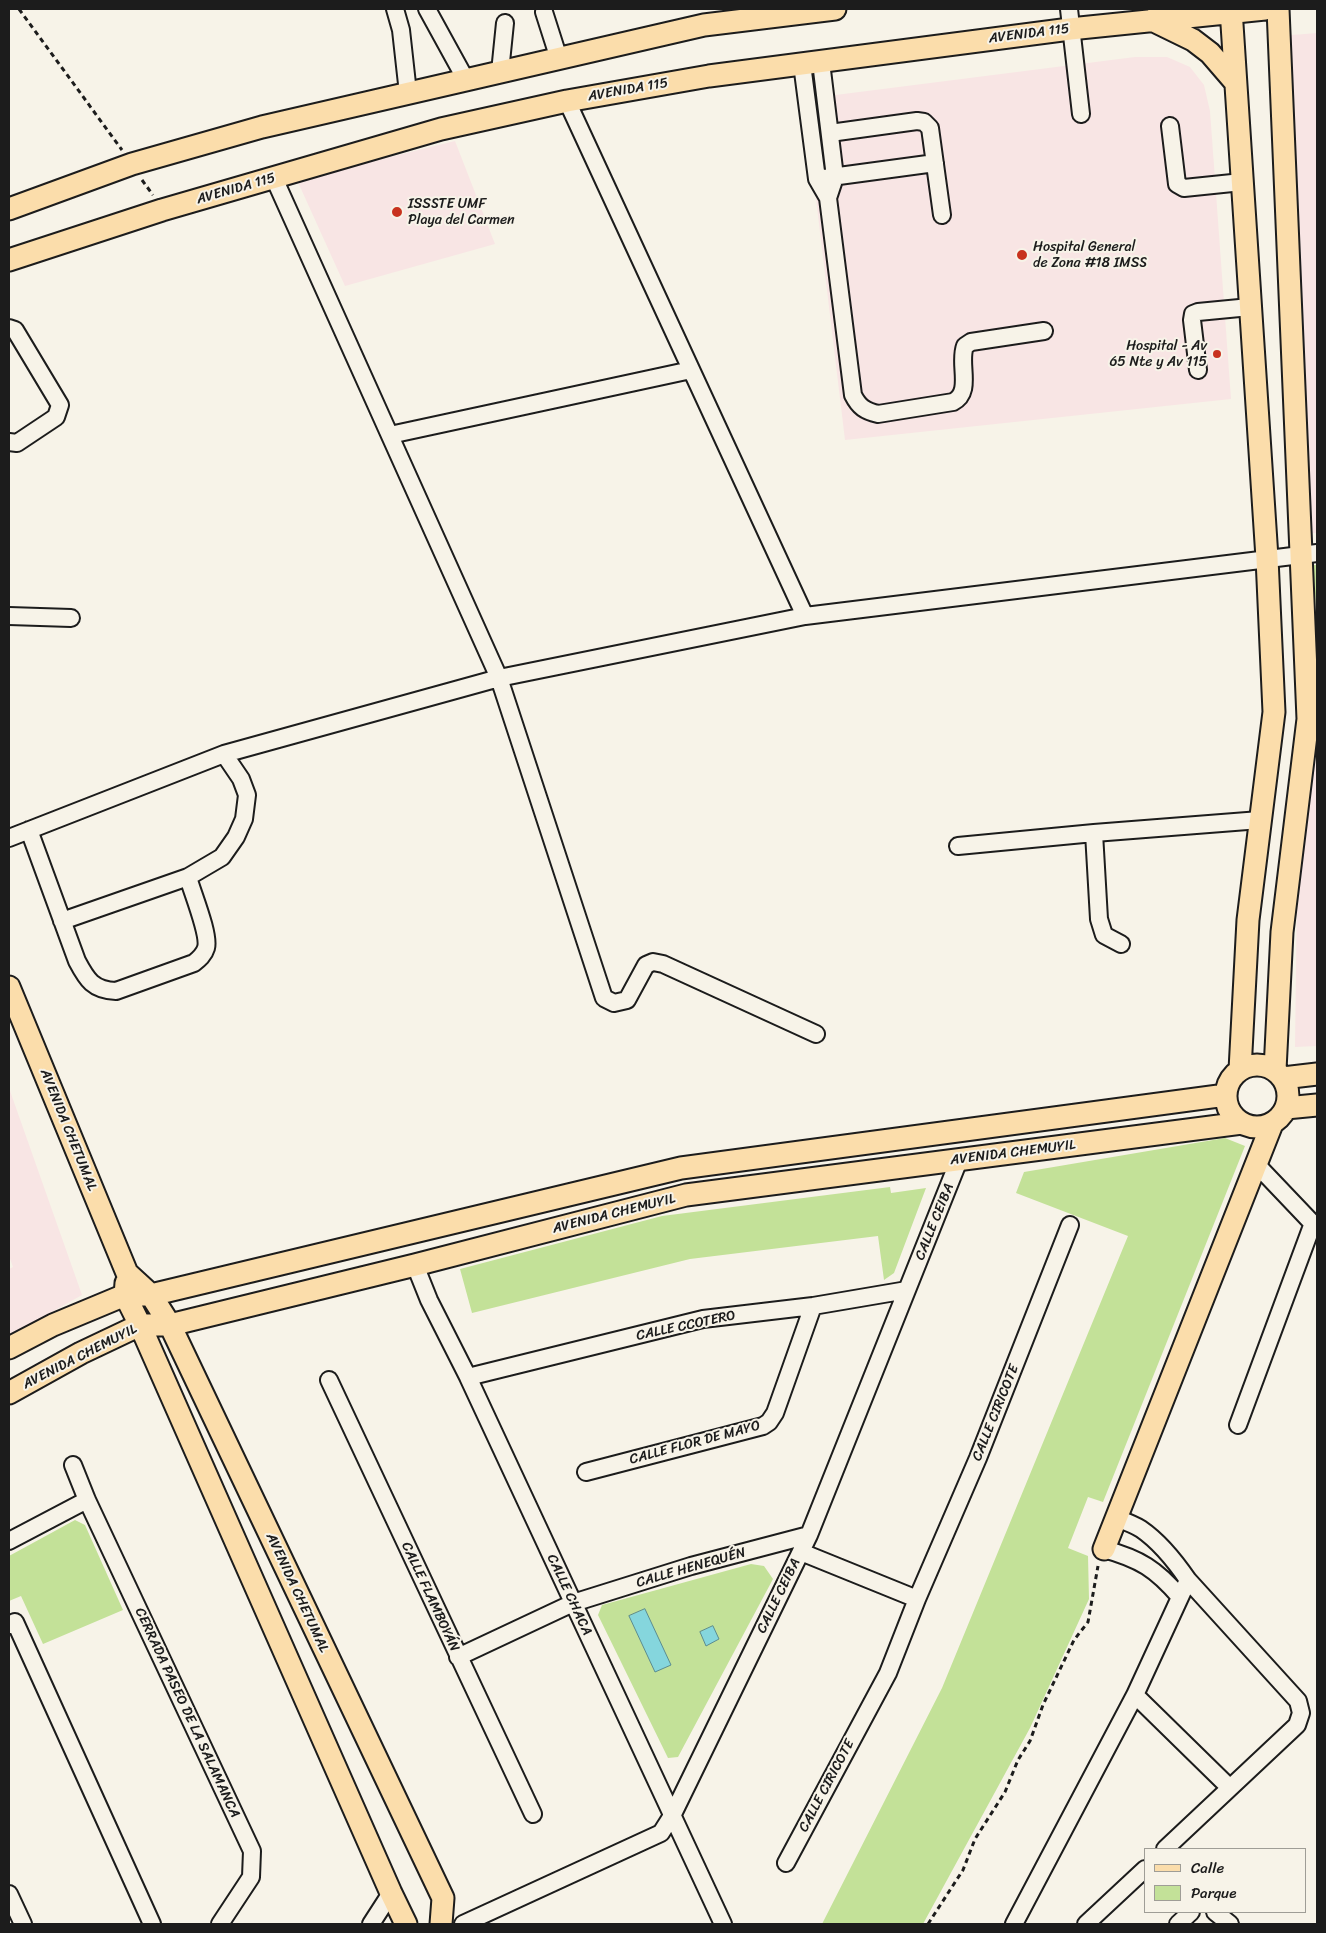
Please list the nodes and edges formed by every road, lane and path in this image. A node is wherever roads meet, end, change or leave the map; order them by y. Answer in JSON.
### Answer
{"nodes":[{"id":1,"x":19,"y":9,"type":"edge"},
{"id":2,"x":395,"y":9,"type":"edge"},
{"id":3,"x":426,"y":9,"type":"edge"},
{"id":4,"x":736,"y":9,"type":"edge"},
{"id":5,"x":835,"y":9,"type":"edge"},
{"id":6,"x":1265,"y":9,"type":"edge"},
{"id":7,"x":1278,"y":9,"type":"edge"},
{"id":8,"x":1231,"y":10,"type":"edge"},
{"id":9,"x":544,"y":12,"type":"dead end"},
{"id":10,"x":1069,"y":19,"type":"edge"},
{"id":11,"x":1152,"y":20,"type":"junction"},
{"id":12,"x":505,"y":23,"type":"dead end"},
{"id":13,"x":704,"y":25,"type":"junction"},
{"id":14,"x":559,"y":58,"type":"junction"},
{"id":15,"x":812,"y":63,"type":"junction"},
{"id":16,"x":500,"y":72,"type":"junction"},
{"id":17,"x":466,"y":80,"type":"junction"},
{"id":18,"x":1235,"y":82,"type":"junction"},
{"id":19,"x":408,"y":93,"type":"junction"},
{"id":20,"x":567,"y":101,"type":"junction"},
{"id":21,"x":1081,"y":114,"type":"dead end"},
{"id":22,"x":1170,"y":126,"type":"dead end"},
{"id":23,"x":830,"y":133,"type":"junction"},
{"id":24,"x":935,"y":163,"type":"junction"},
{"id":25,"x":132,"y":164,"type":"junction"},
{"id":26,"x":836,"y":177,"type":"junction"},
{"id":27,"x":274,"y":178,"type":"junction"},
{"id":28,"x":817,"y":179,"type":"junction"},
{"id":29,"x":1242,"y":182,"type":"junction"},
{"id":30,"x":828,"y":198,"type":"junction"},
{"id":31,"x":9,"y":209,"type":"edge"},
{"id":32,"x":162,"y":210,"type":"junction"},
{"id":33,"x":942,"y":215,"type":"dead end"},
{"id":34,"x":9,"y":260,"type":"edge"},
{"id":35,"x":1250,"y":307,"type":"junction"},
{"id":36,"x":9,"y":328,"type":"edge"},
{"id":37,"x":1044,"y":331,"type":"dead end"},
{"id":38,"x":691,"y":370,"type":"junction"},
{"id":39,"x":1198,"y":370,"type":"dead end"},
{"id":40,"x":390,"y":435,"type":"junction"},
{"id":41,"x":9,"y":442,"type":"edge"},
{"id":42,"x":1310,"y":554,"type":"edge"},
{"id":43,"x":1267,"y":558,"type":"junction"},
{"id":44,"x":9,"y":616,"type":"edge"},
{"id":45,"x":804,"y":616,"type":"junction"},
{"id":46,"x":72,"y":618,"type":"dead end"},
{"id":47,"x":499,"y":678,"type":"junction"},
{"id":48,"x":224,"y":754,"type":"junction"},
{"id":49,"x":1260,"y":820,"type":"junction"},
{"id":50,"x":29,"y":830,"type":"junction"},
{"id":51,"x":1094,"y":833,"type":"junction"},
{"id":52,"x":9,"y":838,"type":"edge"},
{"id":53,"x":958,"y":846,"type":"dead end"},
{"id":54,"x":188,"y":877,"type":"junction"},
{"id":55,"x":62,"y":921,"type":"junction"},
{"id":56,"x":1121,"y":944,"type":"dead end"},
{"id":57,"x":9,"y":987,"type":"edge"},
{"id":58,"x":816,"y":1034,"type":"dead end"},
{"id":59,"x":1240,"y":1070,"type":"junction"},
{"id":60,"x":1279,"y":1074,"type":"junction"},
{"id":61,"x":1317,"y":1074,"type":"edge"},
{"id":62,"x":1226,"y":1095,"type":"junction"},
{"id":63,"x":1317,"y":1105,"type":"edge"},
{"id":64,"x":1280,"y":1116,"type":"junction"},
{"id":65,"x":1242,"y":1123,"type":"junction"},
{"id":66,"x":959,"y":1160,"type":"junction"},
{"id":67,"x":1257,"y":1165,"type":"junction"},
{"id":68,"x":681,"y":1168,"type":"junction"},
{"id":69,"x":686,"y":1195,"type":"junction"},
{"id":70,"x":1070,"y":1225,"type":"dead end"},
{"id":71,"x":1315,"y":1226,"type":"edge"},
{"id":72,"x":415,"y":1265,"type":"junction"},
{"id":73,"x":127,"y":1273,"type":"junction"},
{"id":74,"x":907,"y":1290,"type":"junction"},
{"id":75,"x":125,"y":1295,"type":"junction"},
{"id":76,"x":151,"y":1295,"type":"junction"},
{"id":77,"x":813,"y":1306,"type":"junction"},
{"id":78,"x":170,"y":1325,"type":"junction"},
{"id":79,"x":140,"y":1326,"type":"junction"},
{"id":80,"x":9,"y":1348,"type":"edge"},
{"id":81,"x":468,"y":1377,"type":"junction"},
{"id":82,"x":329,"y":1380,"type":"dead end"},
{"id":83,"x":9,"y":1393,"type":"edge"},
{"id":84,"x":1238,"y":1425,"type":"dead end"},
{"id":85,"x":72,"y":1465,"type":"dead end"},
{"id":86,"x":586,"y":1472,"type":"dead end"},
{"id":87,"x":86,"y":1500,"type":"junction"},
{"id":88,"x":1116,"y":1518,"type":"junction"},
{"id":89,"x":809,"y":1535,"type":"junction"},
{"id":90,"x":9,"y":1541,"type":"edge"},
{"id":91,"x":1104,"y":1549,"type":"junction"},
{"id":92,"x":801,"y":1552,"type":"junction"},
{"id":93,"x":1188,"y":1580,"type":"junction"},
{"id":94,"x":1180,"y":1597,"type":"junction"},
{"id":95,"x":917,"y":1599,"type":"junction"},
{"id":96,"x":573,"y":1603,"type":"junction"},
{"id":97,"x":9,"y":1625,"type":"edge"},
{"id":98,"x":458,"y":1657,"type":"junction"},
{"id":99,"x":1135,"y":1694,"type":"junction"},
{"id":100,"x":1230,"y":1788,"type":"junction"},
{"id":101,"x":533,"y":1814,"type":"dead end"},
{"id":102,"x":673,"y":1814,"type":"junction"},
{"id":103,"x":1166,"y":1848,"type":"edge"},
{"id":104,"x":786,"y":1863,"type":"dead end"},
{"id":105,"x":1144,"y":1870,"type":"edge"},
{"id":106,"x":391,"y":1893,"type":"junction"},
{"id":107,"x":9,"y":1894,"type":"edge"},
{"id":108,"x":1190,"y":1913,"type":"edge"},
{"id":109,"x":1216,"y":1913,"type":"edge"},
{"id":110,"x":468,"y":1922,"type":"edge"},
{"id":111,"x":23,"y":1924,"type":"edge"},
{"id":112,"x":152,"y":1924,"type":"edge"},
{"id":113,"x":220,"y":1924,"type":"edge"},
{"id":114,"x":372,"y":1924,"type":"edge"},
{"id":115,"x":406,"y":1924,"type":"edge"},
{"id":116,"x":442,"y":1924,"type":"edge"},
{"id":117,"x":723,"y":1924,"type":"edge"},
{"id":118,"x":928,"y":1924,"type":"edge"},
{"id":119,"x":1014,"y":1924,"type":"edge"},
{"id":120,"x":1086,"y":1924,"type":"edge"},
{"id":121,"x":1178,"y":1924,"type":"edge"},
{"id":122,"x":1230,"y":1924,"type":"edge"}],
"edges":[{"from":1,"to":25,"type":"path"},
{"from":2,"to":19,"type":"street"},
{"from":3,"to":17,"type":"street"},
{"from":4,"to":13,"type":"main road"},
{"from":5,"to":13,"type":"main road"},
{"from":6,"to":8,"type":"main road","name":"AVENIDA 115"},
{"from":7,"to":42,"type":"main road"},
{"from":8,"to":11,"type":"main road","name":"AVENIDA 115"},
{"from":8,"to":18,"type":"main road"},
{"from":9,"to":14,"type":"street"},
{"from":10,"to":11,"type":"main road","name":"AVENIDA 115"},
{"from":10,"to":15,"type":"main road","name":"AVENIDA 115"},
{"from":10,"to":21,"type":"street"},
{"from":11,"to":18,"type":"main road"},
{"from":12,"to":16,"type":"street"},
{"from":13,"to":14,"type":"main road"},
{"from":14,"to":16,"type":"main road"},
{"from":15,"to":20,"type":"main road","name":"AVENIDA 115"},
{"from":15,"to":23,"type":"street"},
{"from":15,"to":28,"type":"street"},
{"from":16,"to":17,"type":"main road"},
{"from":17,"to":19,"type":"main road"},
{"from":18,"to":29,"type":"main road"},
{"from":19,"to":25,"type":"main road"},
{"from":20,"to":27,"type":"main road","name":"AVENIDA 115"},
{"from":20,"to":38,"type":"street"},
{"from":22,"to":29,"type":"street"},
{"from":23,"to":24,"type":"street"},
{"from":23,"to":26,"type":"street"},
{"from":24,"to":26,"type":"street"},
{"from":24,"to":33,"type":"street"},
{"from":25,"to":31,"type":"main road"},
{"from":25,"to":32,"type":"path"},
{"from":26,"to":28,"type":"street"},
{"from":26,"to":30,"type":"street"},
{"from":27,"to":32,"type":"main road","name":"AVENIDA 115"},
{"from":27,"to":40,"type":"street"},
{"from":28,"to":30,"type":"street"},
{"from":29,"to":35,"type":"main road"},
{"from":30,"to":37,"type":"street"},
{"from":32,"to":34,"type":"main road","name":"AVENIDA 115"},
{"from":35,"to":39,"type":"street"},
{"from":35,"to":43,"type":"main road"},
{"from":36,"to":41,"type":"street"},
{"from":38,"to":40,"type":"street"},
{"from":38,"to":45,"type":"street"},
{"from":40,"to":47,"type":"street"},
{"from":42,"to":43,"type":"street"},
{"from":42,"to":60,"type":"main road"},
{"from":43,"to":45,"type":"street"},
{"from":43,"to":49,"type":"main road"},
{"from":44,"to":46,"type":"street"},
{"from":45,"to":47,"type":"street"},
{"from":47,"to":48,"type":"street"},
{"from":47,"to":58,"type":"street"},
{"from":48,"to":50,"type":"street"},
{"from":48,"to":54,"type":"street"},
{"from":49,"to":51,"type":"street"},
{"from":49,"to":59,"type":"main road"},
{"from":50,"to":52,"type":"street"},
{"from":50,"to":55,"type":"street"},
{"from":51,"to":53,"type":"street"},
{"from":51,"to":56,"type":"street"},
{"from":54,"to":55,"type":"street"},
{"from":54,"to":55,"type":"street"},
{"from":57,"to":73,"type":"main road","name":"AVENIDA CHETUMAL"},
{"from":59,"to":60,"type":"main road"},
{"from":59,"to":62,"type":"main road"},
{"from":60,"to":61,"type":"main road"},
{"from":60,"to":64,"type":"main road"},
{"from":62,"to":65,"type":"main road"},
{"from":62,"to":68,"type":"main road","name":"AVENIDA CHEMUYIL"},
{"from":63,"to":64,"type":"main road"},
{"from":64,"to":65,"type":"main road"},
{"from":64,"to":67,"type":"main road"},
{"from":65,"to":66,"type":"main road","name":"AVENIDA CHEMUYIL"},
{"from":66,"to":69,"type":"main road","name":"AVENIDA CHEMUYIL"},
{"from":66,"to":74,"type":"street","name":"CALLE CEIBA"},
{"from":67,"to":71,"type":"street"},
{"from":67,"to":88,"type":"main road"},
{"from":68,"to":69,"type":"street"},
{"from":68,"to":76,"type":"main road","name":"AVENIDA CHEMUYIL"},
{"from":69,"to":72,"type":"main road","name":"AVENIDA CHEMUYIL"},
{"from":70,"to":95,"type":"street","name":"CALLE CIRICOTE"},
{"from":71,"to":84,"type":"street"},
{"from":72,"to":78,"type":"main road","name":"AVENIDA CHEMUYIL"},
{"from":72,"to":81,"type":"street","name":"CALLE CHACA"},
{"from":73,"to":75,"type":"main road","name":"AVENIDA CHETUMAL"},
{"from":73,"to":76,"type":"main road","name":"AVENIDA CHETUMAL"},
{"from":74,"to":77,"type":"street","name":"CALLE CCOTERO"},
{"from":74,"to":89,"type":"street","name":"CALLE CEIBA"},
{"from":75,"to":76,"type":"main road","name":"AVENIDA CHEMUYIL"},
{"from":75,"to":79,"type":"main road"},
{"from":75,"to":80,"type":"main road","name":"AVENIDA CHEMUYIL"},
{"from":76,"to":78,"type":"main road","name":"AVENIDA CHETUMAL"},
{"from":77,"to":81,"type":"street","name":"CALLE CCOTERO"},
{"from":77,"to":86,"type":"street","name":"CALLE FLOR DE MAYO"},
{"from":78,"to":79,"type":"main road","name":"AVENIDA CHEMUYIL"},
{"from":78,"to":116,"type":"main road","name":"AVENIDA CHETUMAL"},
{"from":79,"to":83,"type":"main road","name":"AVENIDA CHEMUYIL"},
{"from":79,"to":106,"type":"main road"},
{"from":81,"to":96,"type":"street","name":"CALLE CHACA"},
{"from":82,"to":98,"type":"street","name":"CALLE FLAMBOYÁN"},
{"from":85,"to":87,"type":"street","name":"CERRADA PASEO DE LA SALAMANCA"},
{"from":87,"to":90,"type":"street"},
{"from":87,"to":113,"type":"street","name":"CERRADA PASEO DE LA SALAMANCA"},
{"from":88,"to":91,"type":"main road"},
{"from":88,"to":93,"type":"street"},
{"from":89,"to":92,"type":"street","name":"CALLE CEIBA"},
{"from":89,"to":96,"type":"street","name":"CALLE HENEQUÉN"},
{"from":91,"to":94,"type":"street"},
{"from":91,"to":118,"type":"path"},
{"from":92,"to":95,"type":"street"},
{"from":92,"to":102,"type":"street","name":"CALLE CEIBA"},
{"from":93,"to":94,"type":"street"},
{"from":93,"to":100,"type":"street"},
{"from":94,"to":99,"type":"street"},
{"from":95,"to":104,"type":"street","name":"CALLE CIRICOTE"},
{"from":96,"to":98,"type":"street","name":"CALLE HENEQUÉN"},
{"from":96,"to":102,"type":"street","name":"CALLE CHACA"},
{"from":97,"to":112,"type":"street"},
{"from":98,"to":101,"type":"street","name":"CALLE FLAMBOYÁN"},
{"from":99,"to":100,"type":"street"},
{"from":99,"to":119,"type":"street"},
{"from":100,"to":103,"type":"street"},
{"from":102,"to":110,"type":"street","name":"CALLE CEIBA"},
{"from":102,"to":117,"type":"street","name":"CALLE CHACA"},
{"from":105,"to":120,"type":"street"},
{"from":106,"to":114,"type":"street"},
{"from":106,"to":115,"type":"main road"},
{"from":107,"to":111,"type":"street"},
{"from":108,"to":121,"type":"street"},
{"from":109,"to":122,"type":"street"}]}
